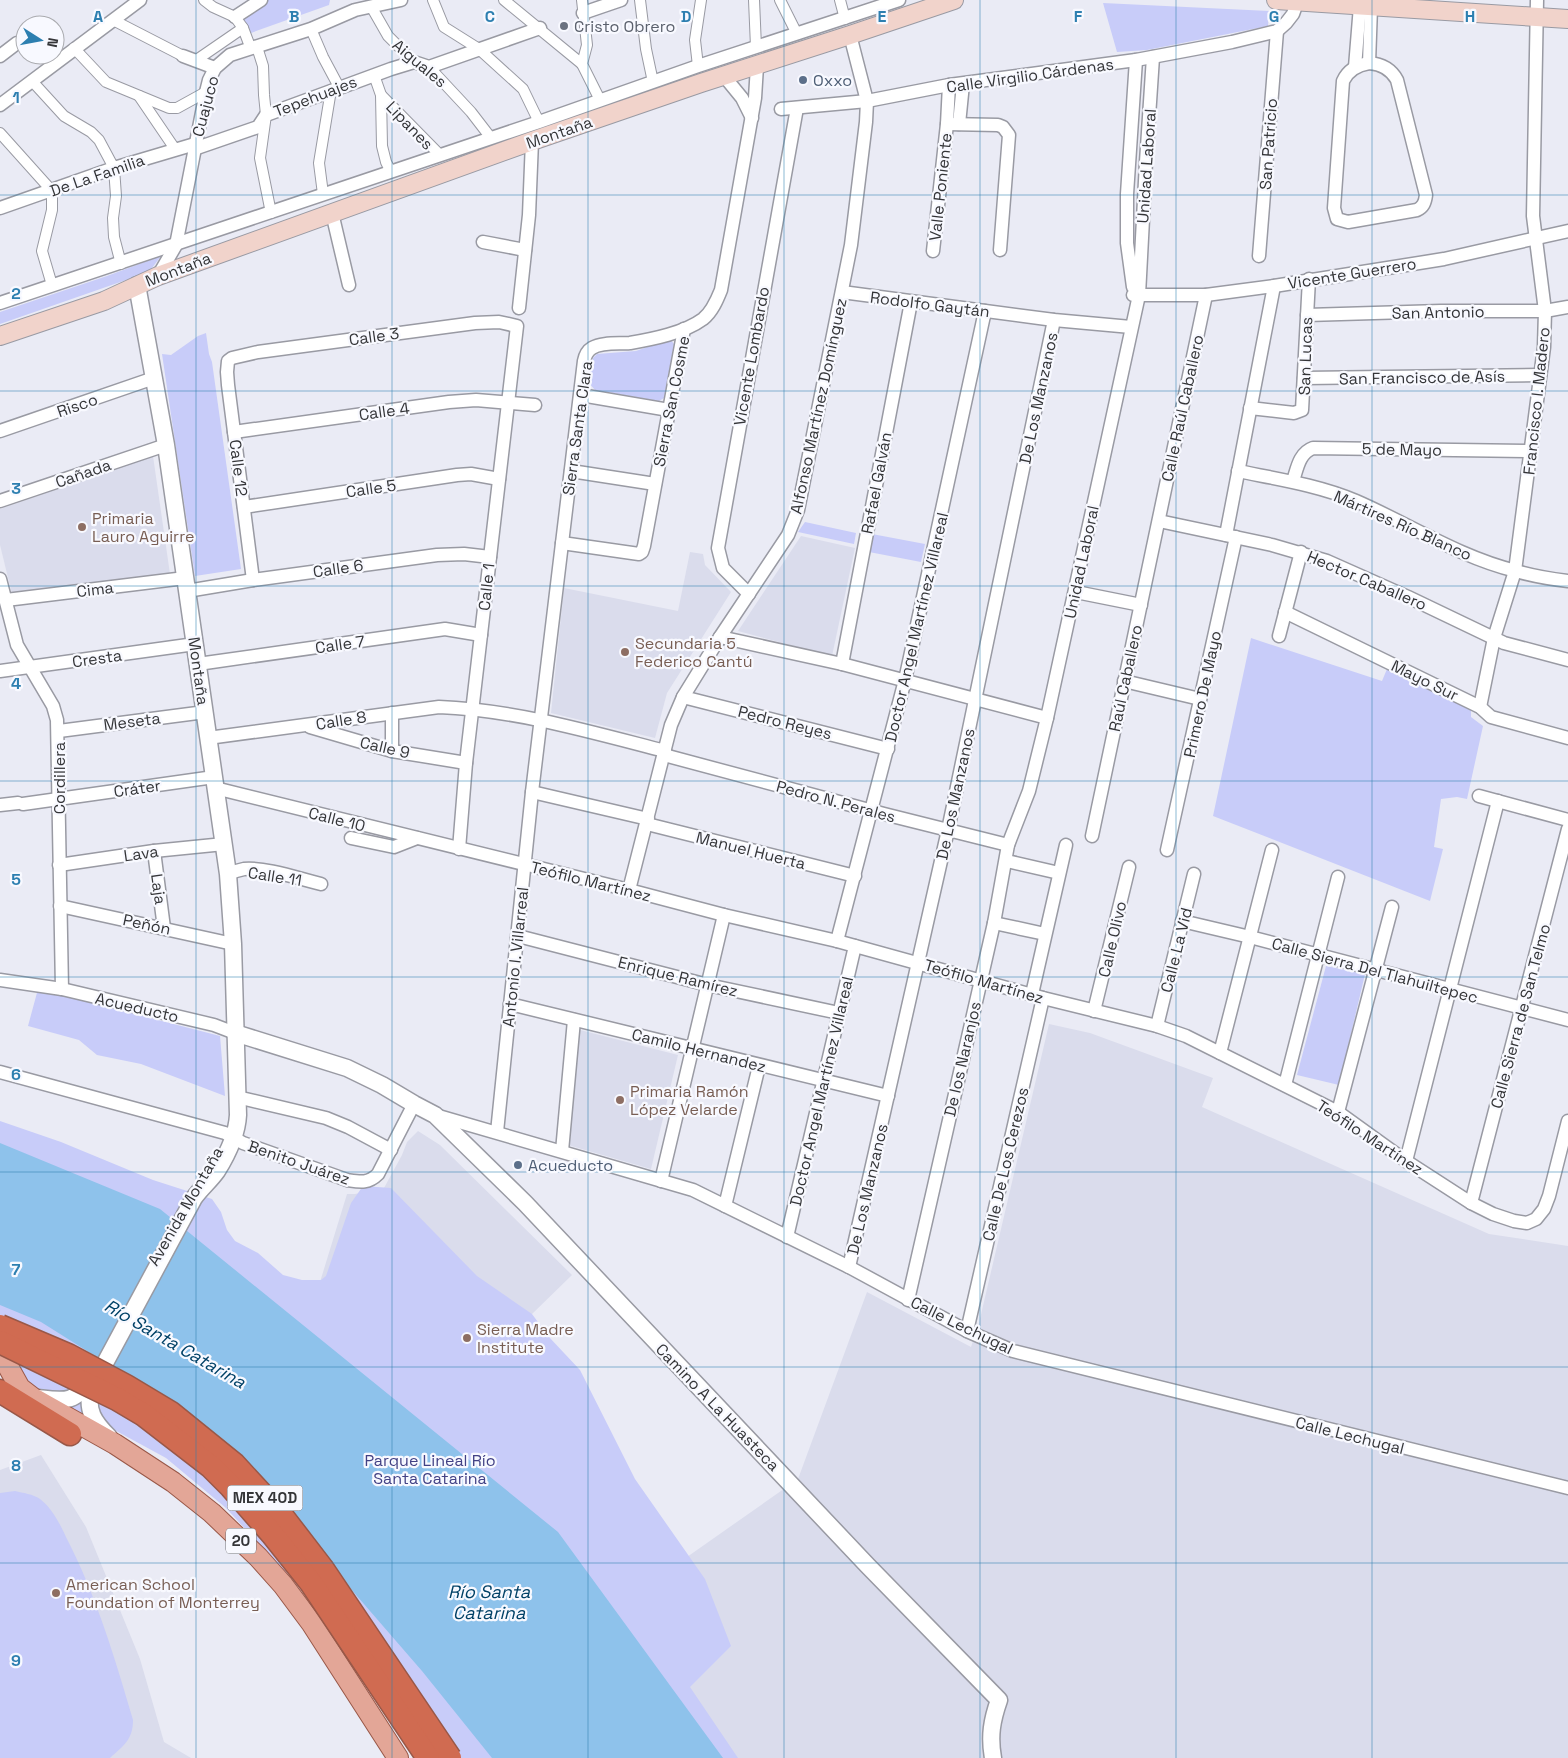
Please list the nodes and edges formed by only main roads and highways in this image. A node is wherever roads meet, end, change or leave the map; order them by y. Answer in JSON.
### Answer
{"nodes":[{"id":1,"x":954,"y":0,"type":"edge"},
{"id":2,"x":1276,"y":0,"type":"edge"},
{"id":3,"x":1298,"y":1,"type":"edge"},
{"id":4,"x":1330,"y":2,"type":"edge"},
{"id":5,"x":1568,"y":19,"type":"edge"},
{"id":6,"x":0,"y":336,"type":"edge"},
{"id":7,"x":0,"y":1326,"type":"edge"},
{"id":8,"x":0,"y":1342,"type":"edge"},
{"id":9,"x":0,"y":1352,"type":"edge"},
{"id":10,"x":18,"y":1393,"type":"edge"},
{"id":11,"x":0,"y":1399,"type":"edge"},
{"id":12,"x":70,"y":1434,"type":"junction"},
{"id":13,"x":384,"y":1758,"type":"edge"},
{"id":14,"x":398,"y":1758,"type":"edge"},
{"id":15,"x":428,"y":1758,"type":"edge"},
{"id":16,"x":450,"y":1758,"type":"edge"}],
"edges":[{"from":1,"to":6,"type":"main road","name":"Montaña"},
{"from":2,"to":3,"type":"main road"},
{"from":3,"to":4,"type":"main road"},
{"from":4,"to":5,"type":"main road"},
{"from":7,"to":16,"type":"highway","number":"MEX 40D","bridge":true},
{"from":8,"to":15,"type":"highway","number":"MEX 40D","bridge":true},
{"from":9,"to":10,"type":"main road"},
{"from":10,"to":12,"type":"highway"},
{"from":10,"to":14,"type":"main road","number":"20"},
{"from":11,"to":12,"type":"main road","number":"20"},
{"from":12,"to":13,"type":"main road","number":"20"}]}
